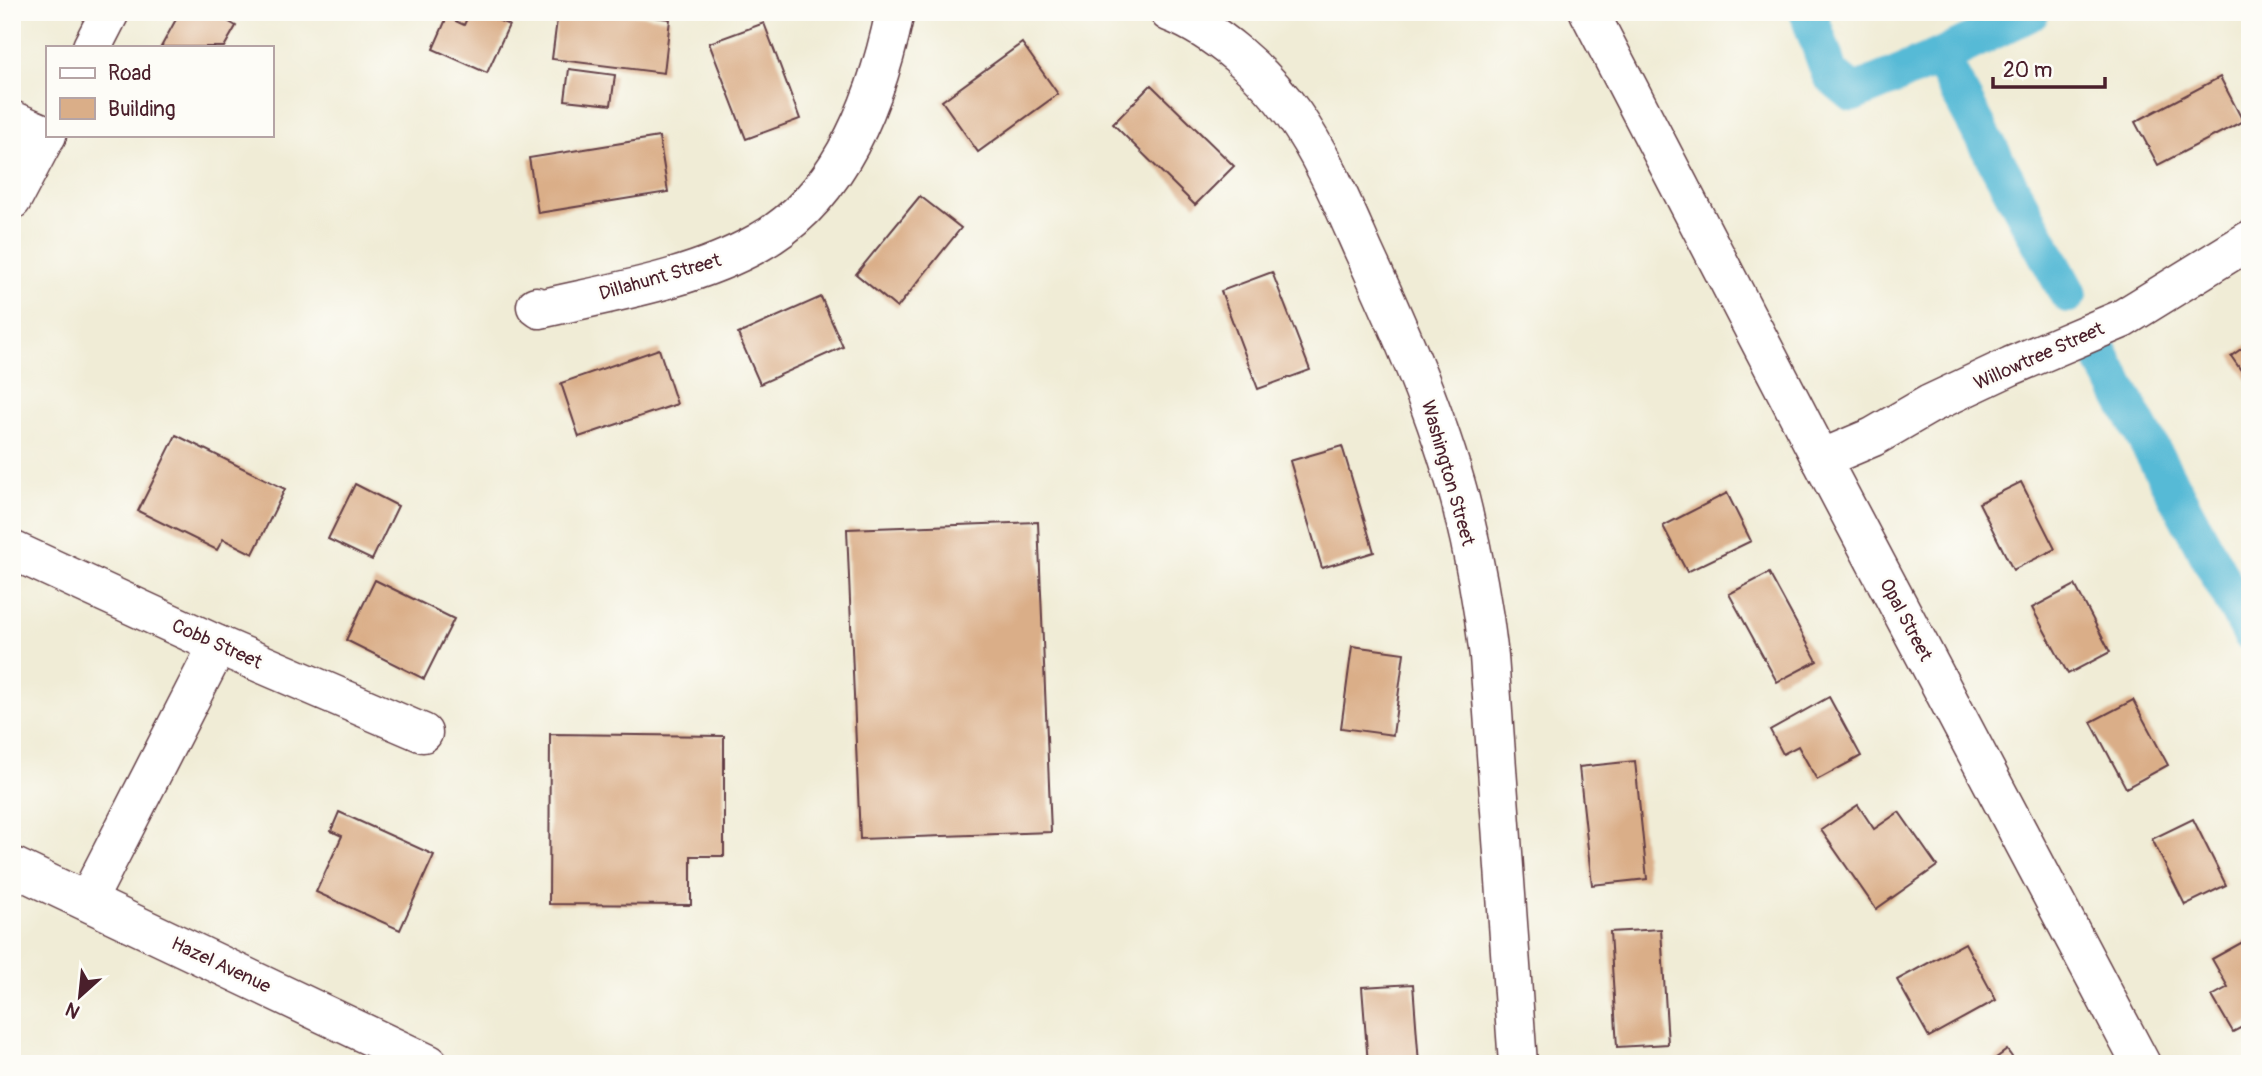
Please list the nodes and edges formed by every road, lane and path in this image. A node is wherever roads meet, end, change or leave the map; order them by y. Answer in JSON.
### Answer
{"nodes":[{"id":1,"x":110,"y":12,"type":"edge"},
{"id":2,"x":895,"y":12,"type":"edge"},
{"id":3,"x":1169,"y":12,"type":"edge"},
{"id":4,"x":1589,"y":12,"type":"edge"},
{"id":5,"x":93,"y":46,"type":"edge"},
{"id":6,"x":12,"y":120,"type":"edge"},
{"id":7,"x":46,"y":134,"type":"edge"},
{"id":8,"x":46,"y":136,"type":"edge"},
{"id":9,"x":12,"y":200,"type":"edge"},
{"id":10,"x":2250,"y":240,"type":"edge"},
{"id":11,"x":536,"y":306,"type":"dead end"},
{"id":12,"x":1821,"y":459,"type":"junction"},
{"id":13,"x":12,"y":550,"type":"edge"},
{"id":14,"x":218,"y":645,"type":"junction"},
{"id":15,"x":423,"y":733,"type":"dead end"},
{"id":16,"x":12,"y":866,"type":"edge"},
{"id":17,"x":87,"y":901,"type":"junction"},
{"id":18,"x":429,"y":1064,"type":"edge"},
{"id":19,"x":1518,"y":1064,"type":"edge"},
{"id":20,"x":2141,"y":1064,"type":"edge"}],
"edges":[{"from":1,"to":5,"type":"street"},
{"from":2,"to":11,"type":"street","name":"Dillahunt Street"},
{"from":3,"to":19,"type":"street","name":"Washington Street"},
{"from":4,"to":12,"type":"street","name":"Opal Street"},
{"from":6,"to":7,"type":"street"},
{"from":8,"to":9,"type":"street"},
{"from":10,"to":12,"type":"street","name":"Willowtree Street"},
{"from":12,"to":20,"type":"street","name":"Opal Street"},
{"from":13,"to":14,"type":"street","name":"Cobb Street"},
{"from":14,"to":15,"type":"street","name":"Cobb Street"},
{"from":14,"to":17,"type":"street"},
{"from":16,"to":17,"type":"street","name":"Hazel Avenue"},
{"from":17,"to":18,"type":"street","name":"Hazel Avenue"}]}
